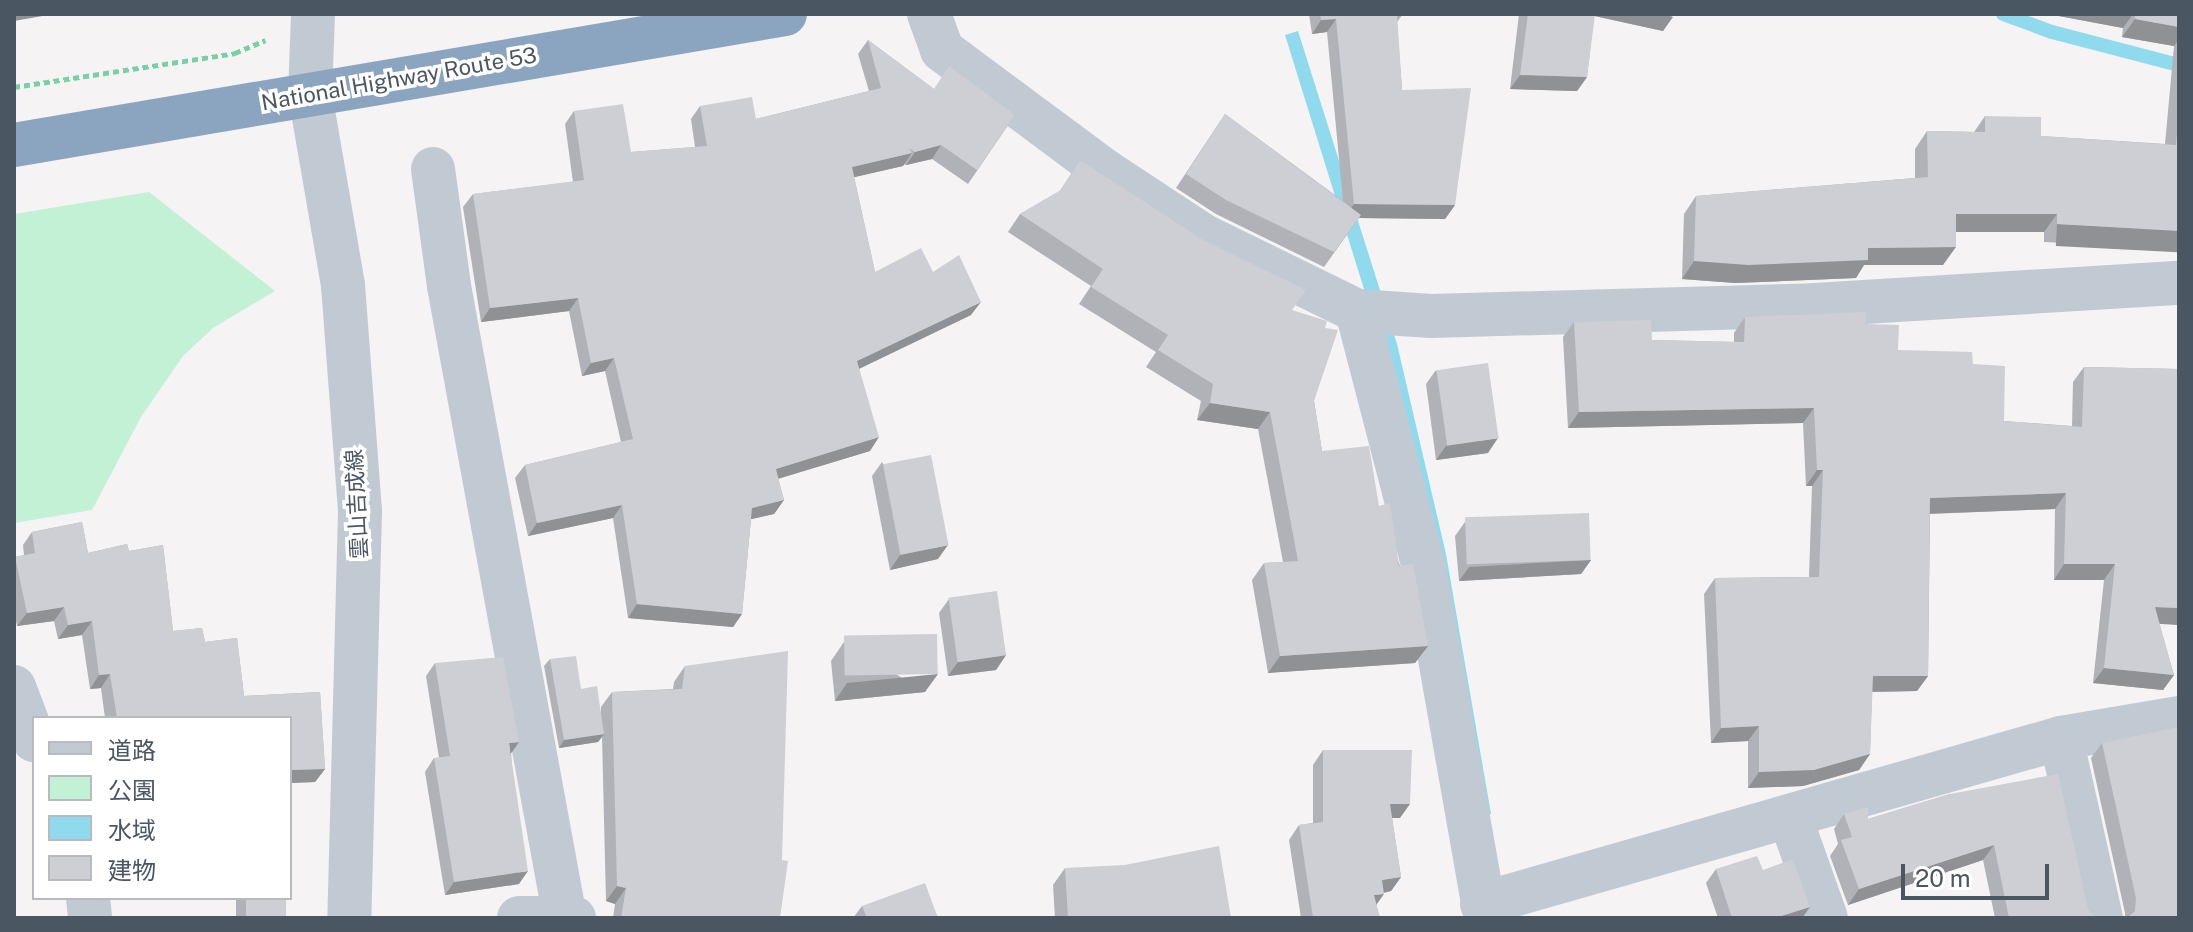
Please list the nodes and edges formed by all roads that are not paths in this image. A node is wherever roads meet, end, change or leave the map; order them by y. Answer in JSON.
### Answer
{"nodes":[{"id":1,"x":313,"y":14,"type":"edge"},
{"id":2,"x":785,"y":14,"type":"edge"},
{"id":3,"x":929,"y":14,"type":"edge"},
{"id":4,"x":310,"y":94,"type":"junction"},
{"id":5,"x":14,"y":145,"type":"edge"},
{"id":6,"x":433,"y":169,"type":"dead end"},
{"id":7,"x":2179,"y":283,"type":"edge"},
{"id":8,"x":1357,"y":311,"type":"junction"},
{"id":9,"x":14,"y":687,"type":"edge"},
{"id":10,"x":2179,"y":718,"type":"edge"},
{"id":11,"x":32,"y":735,"type":"edge"},
{"id":12,"x":2061,"y":738,"type":"junction"},
{"id":13,"x":1790,"y":817,"type":"junction"},
{"id":14,"x":1504,"y":908,"type":"edge"},
{"id":15,"x":568,"y":917,"type":"edge"},
{"id":16,"x":349,"y":918,"type":"edge"},
{"id":17,"x":519,"y":918,"type":"edge"},
{"id":18,"x":1826,"y":918,"type":"edge"},
{"id":19,"x":2101,"y":918,"type":"edge"}],
"edges":[{"from":1,"to":4,"type":"street","name":"雲山吉成線"},
{"from":2,"to":4,"type":"highway","name":"National Highway Route 53"},
{"from":3,"to":8,"type":"street"},
{"from":4,"to":5,"type":"highway","name":"National Highway Route 53"},
{"from":4,"to":16,"type":"street","name":"雲山吉成線"},
{"from":6,"to":15,"type":"street"},
{"from":7,"to":8,"type":"street"},
{"from":8,"to":14,"type":"street"},
{"from":9,"to":11,"type":"street"},
{"from":10,"to":12,"type":"street"},
{"from":12,"to":13,"type":"street"},
{"from":12,"to":19,"type":"street"},
{"from":13,"to":14,"type":"street"},
{"from":13,"to":18,"type":"street"},
{"from":15,"to":17,"type":"street"}]}
